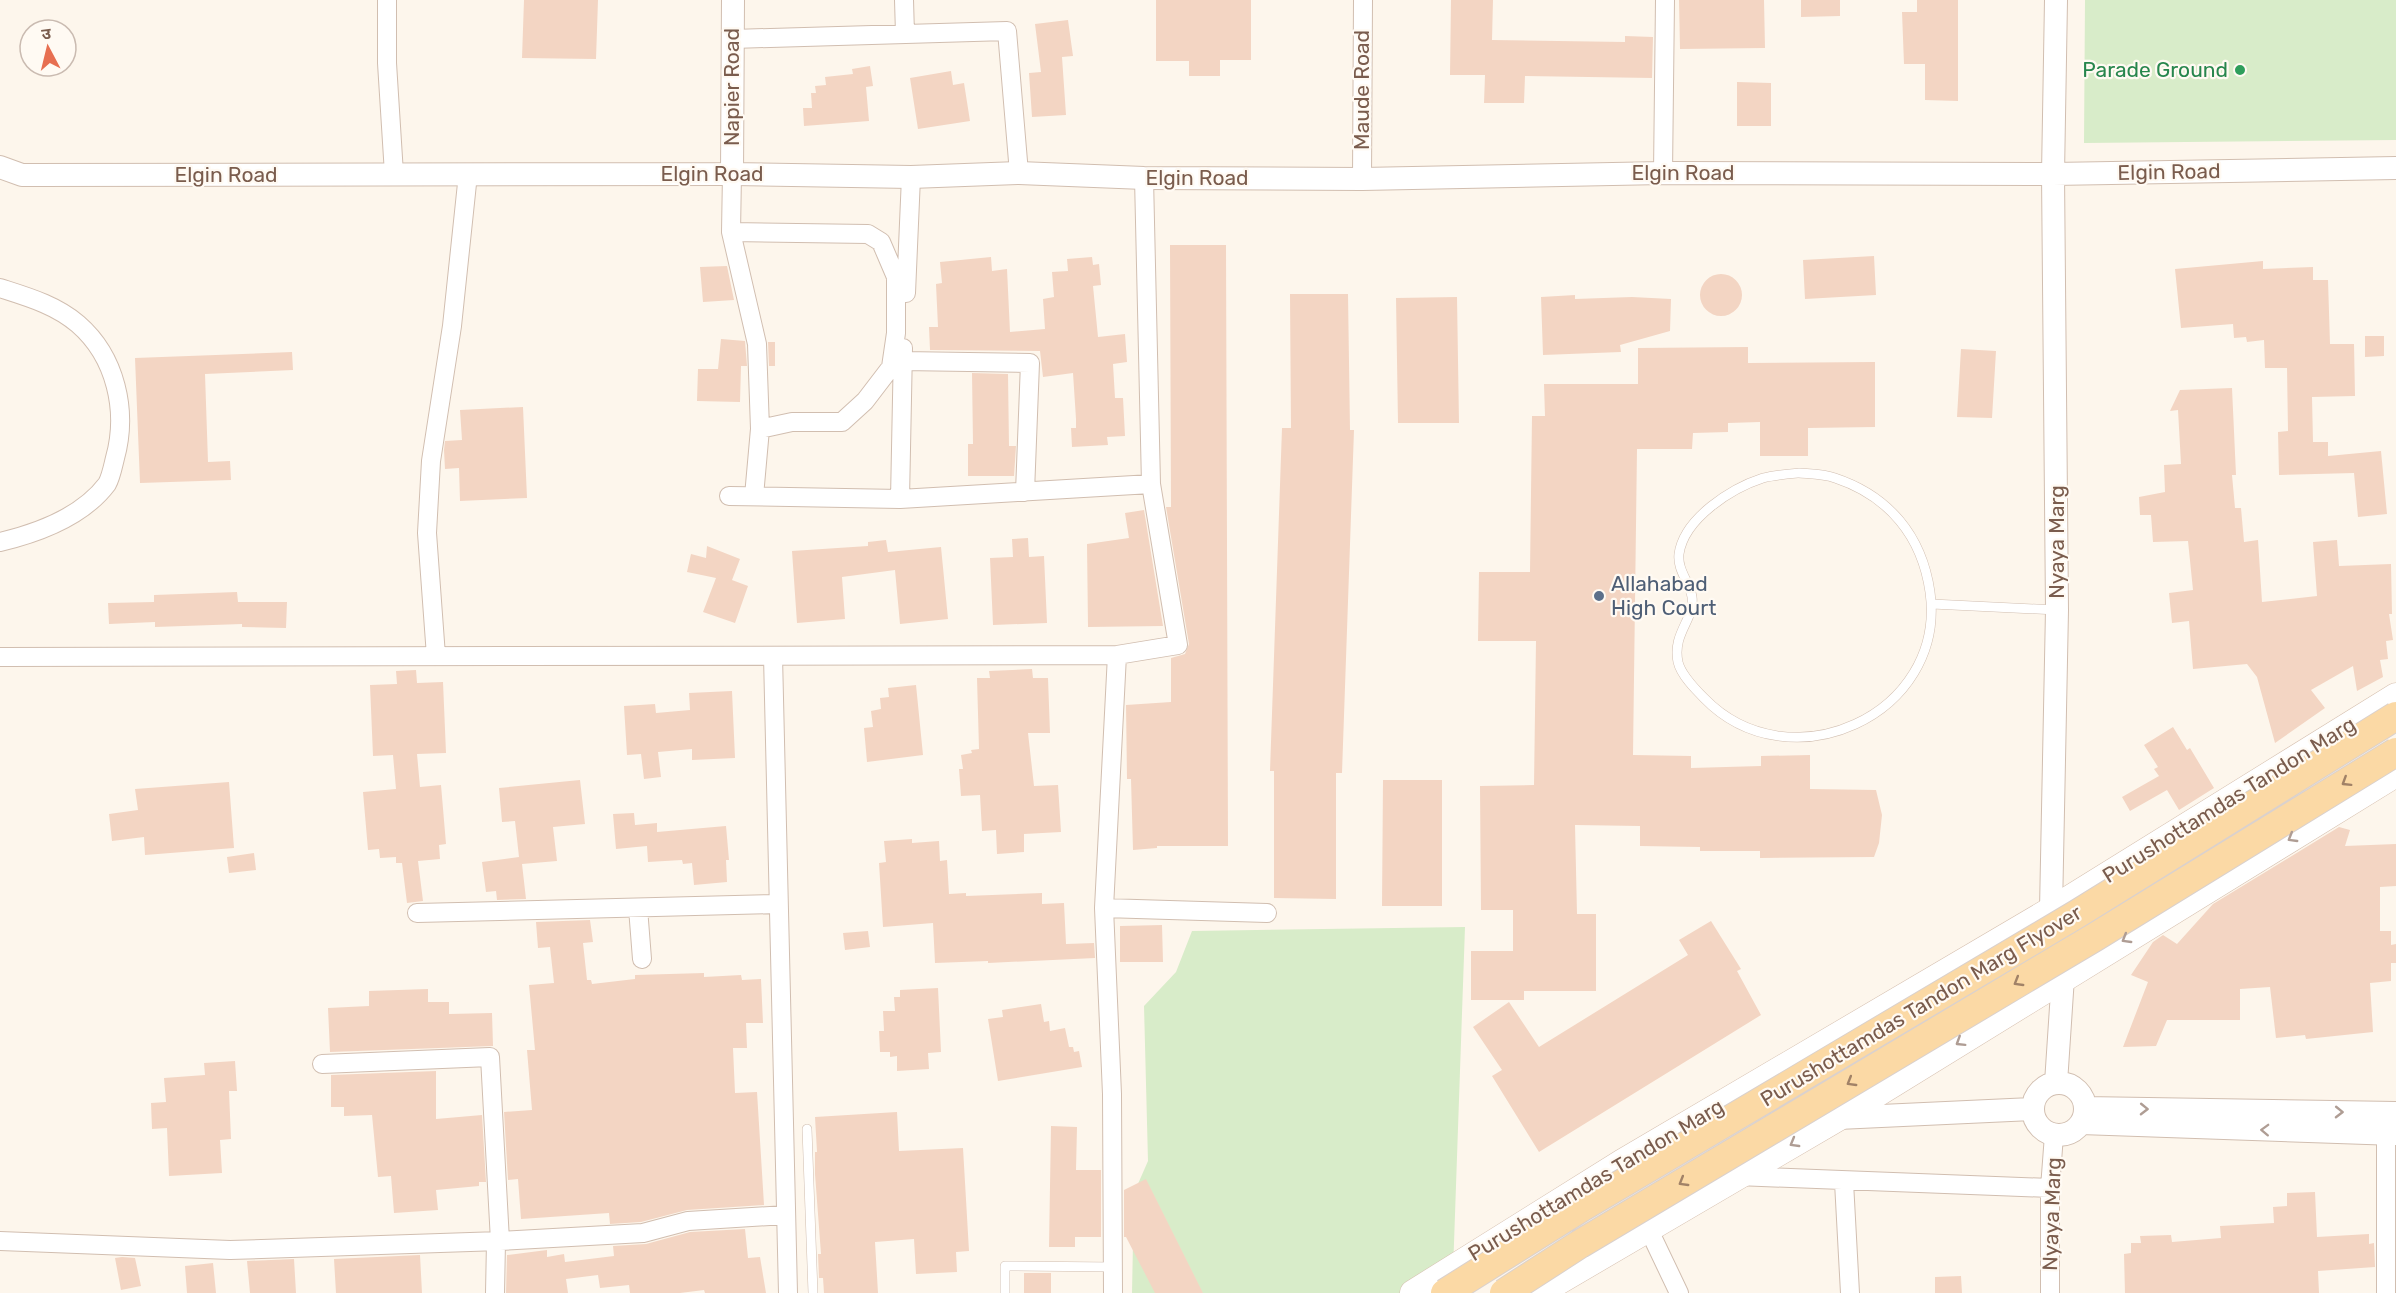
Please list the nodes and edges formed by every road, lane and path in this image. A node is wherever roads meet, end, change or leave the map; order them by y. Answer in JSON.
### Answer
{"nodes":[{"id":1,"x":387,"y":0,"type":"edge"},
{"id":2,"x":733,"y":0,"type":"edge"},
{"id":3,"x":904,"y":0,"type":"edge"},
{"id":4,"x":1363,"y":0,"type":"edge"},
{"id":5,"x":1665,"y":0,"type":"edge"},
{"id":6,"x":2055,"y":0,"type":"edge"},
{"id":7,"x":905,"y":34,"type":"junction"},
{"id":8,"x":733,"y":39,"type":"junction"},
{"id":9,"x":0,"y":167,"type":"edge"},
{"id":10,"x":2396,"y":168,"type":"edge"},
{"id":11,"x":1663,"y":172,"type":"junction"},
{"id":12,"x":1019,"y":173,"type":"junction"},
{"id":13,"x":394,"y":174,"type":"junction"},
{"id":14,"x":468,"y":174,"type":"junction"},
{"id":15,"x":732,"y":174,"type":"junction"},
{"id":16,"x":2054,"y":174,"type":"junction"},
{"id":17,"x":911,"y":177,"type":"junction"},
{"id":18,"x":1144,"y":178,"type":"junction"},
{"id":19,"x":1362,"y":179,"type":"junction"},
{"id":20,"x":731,"y":232,"type":"junction"},
{"id":21,"x":0,"y":288,"type":"edge"},
{"id":22,"x":903,"y":361,"type":"junction"},
{"id":23,"x":760,"y":429,"type":"junction"},
{"id":24,"x":1151,"y":484,"type":"junction"},
{"id":25,"x":1024,"y":492,"type":"junction"},
{"id":26,"x":729,"y":496,"type":"dead end"},
{"id":27,"x":754,"y":496,"type":"junction"},
{"id":28,"x":900,"y":499,"type":"junction"},
{"id":29,"x":0,"y":542,"type":"edge"},
{"id":30,"x":1932,"y":604,"type":"junction"},
{"id":31,"x":2057,"y":610,"type":"junction"},
{"id":32,"x":1117,"y":655,"type":"junction"},
{"id":33,"x":436,"y":656,"type":"junction"},
{"id":34,"x":0,"y":657,"type":"edge"},
{"id":35,"x":773,"y":657,"type":"junction"},
{"id":36,"x":2396,"y":696,"type":"edge"},
{"id":37,"x":2396,"y":716,"type":"edge"},
{"id":38,"x":2396,"y":752,"type":"edge"},
{"id":39,"x":2396,"y":774,"type":"edge"},
{"id":40,"x":777,"y":904,"type":"junction"},
{"id":41,"x":638,"y":908,"type":"junction"},
{"id":42,"x":1104,"y":908,"type":"junction"},
{"id":43,"x":2051,"y":910,"type":"junction"},
{"id":44,"x":417,"y":913,"type":"dead end"},
{"id":45,"x":1267,"y":914,"type":"dead end"},
{"id":46,"x":642,"y":959,"type":"dead end"},
{"id":47,"x":2063,"y":977,"type":"junction"},
{"id":48,"x":322,"y":1064,"type":"dead end"},
{"id":49,"x":2056,"y":1083,"type":"junction"},
{"id":50,"x":2032,"y":1109,"type":"junction"},
{"id":51,"x":2396,"y":1113,"type":"edge"},
{"id":52,"x":2083,"y":1115,"type":"junction"},
{"id":53,"x":1838,"y":1118,"type":"junction"},
{"id":54,"x":807,"y":1129,"type":"dead end"},
{"id":55,"x":2391,"y":1134,"type":"edge"},
{"id":56,"x":2054,"y":1135,"type":"junction"},
{"id":57,"x":1736,"y":1176,"type":"junction"},
{"id":58,"x":1844,"y":1182,"type":"junction"},
{"id":59,"x":2050,"y":1188,"type":"junction"},
{"id":60,"x":786,"y":1215,"type":"junction"},
{"id":61,"x":1648,"y":1228,"type":"junction"},
{"id":62,"x":0,"y":1241,"type":"edge"},
{"id":63,"x":498,"y":1241,"type":"junction"},
{"id":64,"x":1114,"y":1267,"type":"junction"},
{"id":65,"x":495,"y":1293,"type":"edge"},
{"id":66,"x":788,"y":1293,"type":"edge"},
{"id":67,"x":813,"y":1293,"type":"edge"},
{"id":68,"x":1005,"y":1293,"type":"edge"},
{"id":69,"x":1113,"y":1293,"type":"edge"},
{"id":70,"x":1413,"y":1293,"type":"edge"},
{"id":71,"x":1445,"y":1293,"type":"edge"},
{"id":72,"x":1504,"y":1293,"type":"edge"},
{"id":73,"x":1539,"y":1293,"type":"edge"},
{"id":74,"x":1679,"y":1293,"type":"edge"},
{"id":75,"x":1850,"y":1293,"type":"edge"},
{"id":76,"x":2050,"y":1293,"type":"edge"},
{"id":77,"x":2386,"y":1293,"type":"edge"}],
"edges":[{"from":1,"to":13,"type":"street"},
{"from":2,"to":8,"type":"street","name":"Napier Road"},
{"from":3,"to":7,"type":"street"},
{"from":4,"to":19,"type":"street","name":"Maude Road"},
{"from":5,"to":11,"type":"street"},
{"from":6,"to":16,"type":"street","name":"Nyaya Marg"},
{"from":7,"to":8,"type":"street"},
{"from":7,"to":12,"type":"street"},
{"from":8,"to":15,"type":"street","name":"Napier Road"},
{"from":9,"to":13,"type":"street","name":"Elgin Road"},
{"from":10,"to":16,"type":"street","name":"Elgin Road"},
{"from":11,"to":16,"type":"street","name":"Elgin Road"},
{"from":11,"to":19,"type":"street","name":"Elgin Road"},
{"from":12,"to":17,"type":"street","name":"Elgin Road"},
{"from":12,"to":18,"type":"street","name":"Elgin Road"},
{"from":13,"to":14,"type":"street","name":"Elgin Road"},
{"from":14,"to":15,"type":"street","name":"Elgin Road"},
{"from":14,"to":33,"type":"street"},
{"from":15,"to":17,"type":"street","name":"Elgin Road"},
{"from":15,"to":20,"type":"street"},
{"from":16,"to":31,"type":"street","name":"Nyaya Marg"},
{"from":17,"to":22,"type":"street"},
{"from":18,"to":19,"type":"street","name":"Elgin Road"},
{"from":18,"to":24,"type":"street"},
{"from":20,"to":23,"type":"street"},
{"from":20,"to":23,"type":"street"},
{"from":21,"to":29,"type":"street"},
{"from":22,"to":25,"type":"street"},
{"from":22,"to":28,"type":"street"},
{"from":23,"to":27,"type":"street"},
{"from":24,"to":25,"type":"street"},
{"from":24,"to":32,"type":"street"},
{"from":25,"to":28,"type":"street"},
{"from":26,"to":27,"type":"street"},
{"from":27,"to":28,"type":"street"},
{"from":30,"to":30,"type":"lane"},
{"from":30,"to":31,"type":"lane"},
{"from":31,"to":43,"type":"street","name":"Nyaya Marg"},
{"from":32,"to":35,"type":"street"},
{"from":32,"to":42,"type":"street"},
{"from":33,"to":34,"type":"street"},
{"from":33,"to":35,"type":"street"},
{"from":35,"to":40,"type":"street"},
{"from":36,"to":43,"type":"main road","name":"Purushottamdas Tandon Marg"},
{"from":37,"to":71,"type":"main road","name":"Purushottamdas Tandon Marg Flyover","bridge":true},
{"from":38,"to":72,"type":"main road","name":"Purushottamdas Tandon Marg Flyover","one_way":true,"bridge":true},
{"from":39,"to":47,"type":"main road","one_way":true},
{"from":40,"to":41,"type":"street"},
{"from":40,"to":60,"type":"street"},
{"from":41,"to":44,"type":"street"},
{"from":41,"to":46,"type":"street"},
{"from":42,"to":45,"type":"street"},
{"from":42,"to":64,"type":"street"},
{"from":43,"to":47,"type":"street","name":"Nyaya Marg"},
{"from":43,"to":70,"type":"main road","name":"Purushottamdas Tandon Marg"},
{"from":47,"to":49,"type":"street","name":"Nyaya Marg"},
{"from":47,"to":53,"type":"main road","one_way":true},
{"from":48,"to":63,"type":"street"},
{"from":49,"to":50,"type":"street"},
{"from":49,"to":52,"type":"street"},
{"from":50,"to":53,"type":"street"},
{"from":50,"to":56,"type":"street"},
{"from":52,"to":51,"type":"street","one_way":true},
{"from":55,"to":52,"type":"street","one_way":true},
{"from":52,"to":56,"type":"street"},
{"from":53,"to":57,"type":"main road","one_way":true},
{"from":54,"to":67,"type":"lane"},
{"from":55,"to":77,"type":"street"},
{"from":56,"to":59,"type":"street","name":"Nyaya Marg"},
{"from":57,"to":58,"type":"street"},
{"from":57,"to":61,"type":"main road"},
{"from":58,"to":59,"type":"street"},
{"from":58,"to":75,"type":"street"},
{"from":59,"to":76,"type":"street","name":"Nyaya Marg"},
{"from":60,"to":63,"type":"street"},
{"from":60,"to":66,"type":"street"},
{"from":61,"to":73,"type":"main road"},
{"from":61,"to":74,"type":"street"},
{"from":62,"to":63,"type":"street"},
{"from":63,"to":65,"type":"street"},
{"from":64,"to":68,"type":"lane"},
{"from":64,"to":69,"type":"street"}]}
